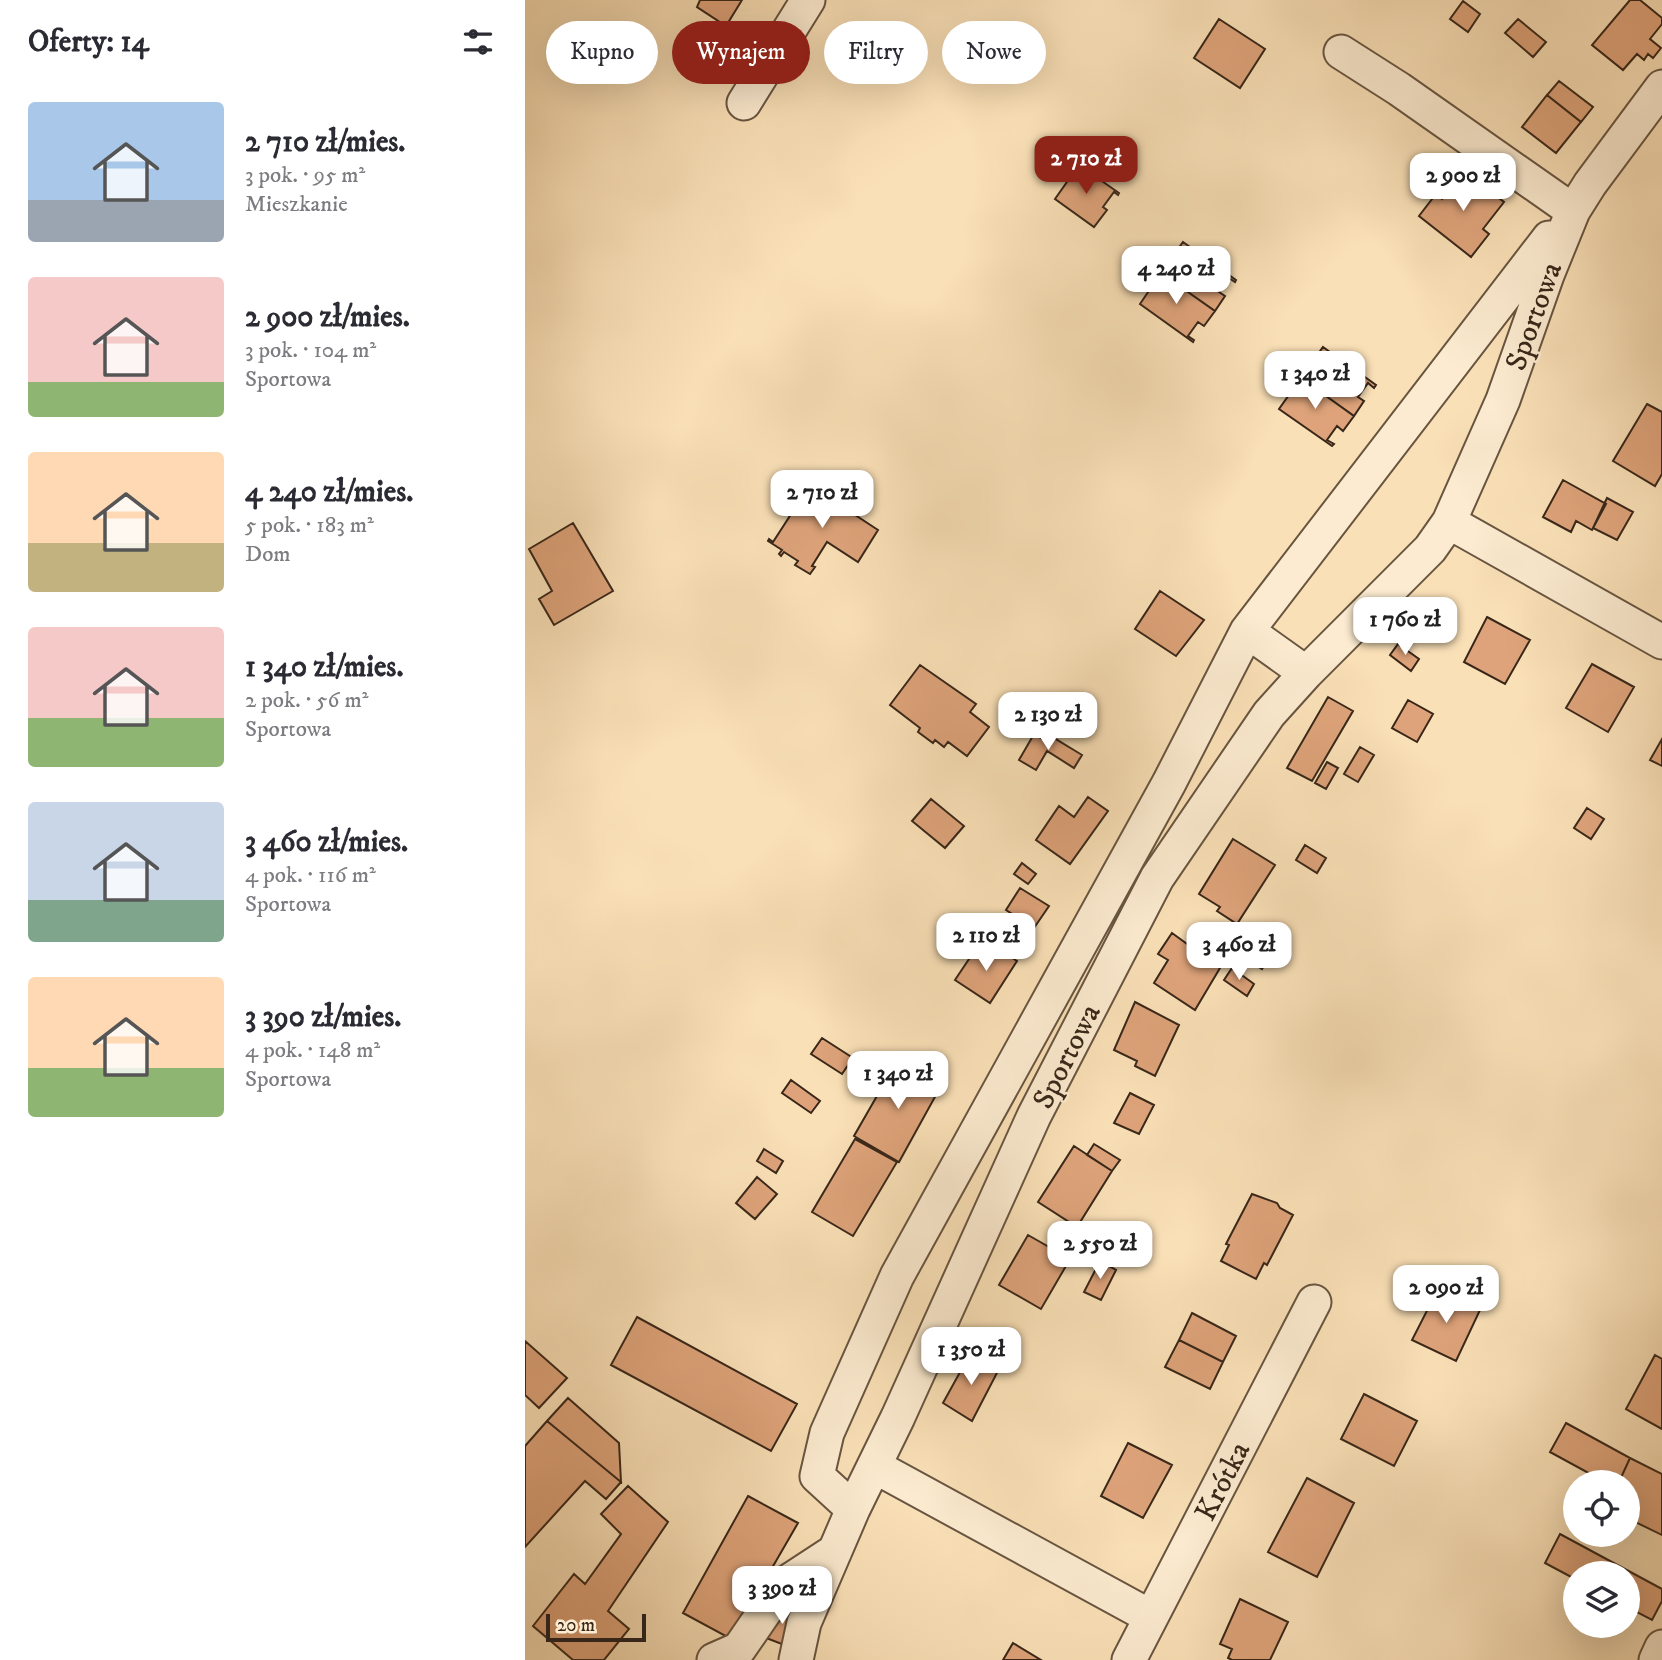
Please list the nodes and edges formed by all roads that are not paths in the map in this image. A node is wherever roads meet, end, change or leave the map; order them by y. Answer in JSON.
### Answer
{"nodes":[{"id":1,"x":808,"y":0,"type":"edge"},
{"id":2,"x":1341,"y":52,"type":"dead end"},
{"id":3,"x":1662,"y":88,"type":"edge"},
{"id":4,"x":744,"y":103,"type":"dead end"},
{"id":5,"x":1568,"y":225,"type":"junction"},
{"id":6,"x":1449,"y":522,"type":"junction"},
{"id":7,"x":1247,"y":631,"type":"junction"},
{"id":8,"x":1662,"y":642,"type":"edge"},
{"id":9,"x":1306,"y":673,"type":"junction"},
{"id":10,"x":1314,"y":1302,"type":"dead end"},
{"id":11,"x":874,"y":1466,"type":"junction"},
{"id":12,"x":853,"y":1509,"type":"junction"},
{"id":13,"x":835,"y":1551,"type":"junction"},
{"id":14,"x":1151,"y":1617,"type":"junction"},
{"id":15,"x":1662,"y":1647,"type":"edge"},
{"id":16,"x":714,"y":1660,"type":"edge"},
{"id":17,"x":796,"y":1660,"type":"edge"},
{"id":18,"x":1129,"y":1660,"type":"edge"},
{"id":19,"x":1656,"y":1660,"type":"edge"}],
"edges":[{"from":1,"to":4,"type":"street"},
{"from":2,"to":5,"type":"street"},
{"from":3,"to":5,"type":"street","name":"Sportowa"},
{"from":5,"to":6,"type":"street","name":"Sportowa"},
{"from":5,"to":7,"type":"street"},
{"from":6,"to":8,"type":"street"},
{"from":6,"to":9,"type":"street","name":"Sportowa"},
{"from":7,"to":9,"type":"street"},
{"from":7,"to":12,"type":"street"},
{"from":9,"to":11,"type":"street","name":"Sportowa"},
{"from":10,"to":14,"type":"street","name":"Krótka"},
{"from":11,"to":12,"type":"street","name":"Sportowa"},
{"from":11,"to":14,"type":"street"},
{"from":12,"to":13,"type":"street","name":"Sportowa"},
{"from":13,"to":16,"type":"street"},
{"from":13,"to":17,"type":"street","name":"Sportowa"},
{"from":14,"to":18,"type":"street","name":"Krótka"},
{"from":15,"to":19,"type":"street"}]}
